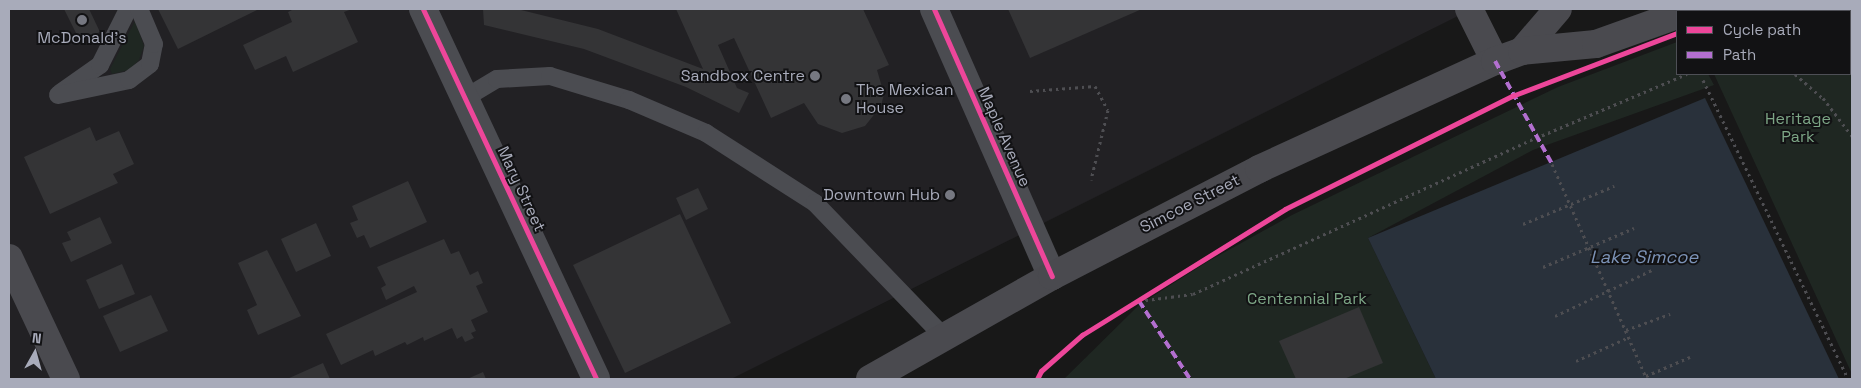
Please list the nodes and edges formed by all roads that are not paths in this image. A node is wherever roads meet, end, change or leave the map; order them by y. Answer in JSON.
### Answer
{"nodes":[{"id":1,"x":128,"y":9,"type":"edge"},
{"id":2,"x":139,"y":9,"type":"edge"},
{"id":3,"x":423,"y":9,"type":"edge"},
{"id":4,"x":934,"y":9,"type":"edge"},
{"id":5,"x":1469,"y":9,"type":"edge"},
{"id":6,"x":1558,"y":9,"type":"edge"},
{"id":7,"x":1676,"y":16,"type":"edge"},
{"id":8,"x":1522,"y":51,"type":"junction"},
{"id":9,"x":1495,"y":61,"type":"junction"},
{"id":10,"x":465,"y":98,"type":"junction"},
{"id":11,"x":9,"y":258,"type":"edge"},
{"id":12,"x":1052,"y":276,"type":"junction"},
{"id":13,"x":16,"y":294,"type":"edge"},
{"id":14,"x":943,"y":336,"type":"junction"},
{"id":15,"x":66,"y":379,"type":"edge"},
{"id":16,"x":596,"y":379,"type":"edge"},
{"id":17,"x":870,"y":379,"type":"edge"}],
"edges":[{"from":1,"to":2,"type":"lane"},
{"from":3,"to":10,"type":"street","name":"Mary Street"},
{"from":4,"to":12,"type":"street","name":"Maple Avenue"},
{"from":5,"to":9,"type":"main road"},
{"from":6,"to":8,"type":"main road","name":"Simcoe Street"},
{"from":7,"to":8,"type":"main road","name":"Simcoe Street"},
{"from":8,"to":9,"type":"main road","name":"Simcoe Street"},
{"from":9,"to":12,"type":"main road","name":"Simcoe Street"},
{"from":10,"to":14,"type":"lane"},
{"from":10,"to":16,"type":"street","name":"Mary Street"},
{"from":11,"to":13,"type":"main road"},
{"from":12,"to":14,"type":"main road","name":"Simcoe Street"},
{"from":13,"to":15,"type":"main road"},
{"from":14,"to":17,"type":"main road","name":"Simcoe Street"}]}
